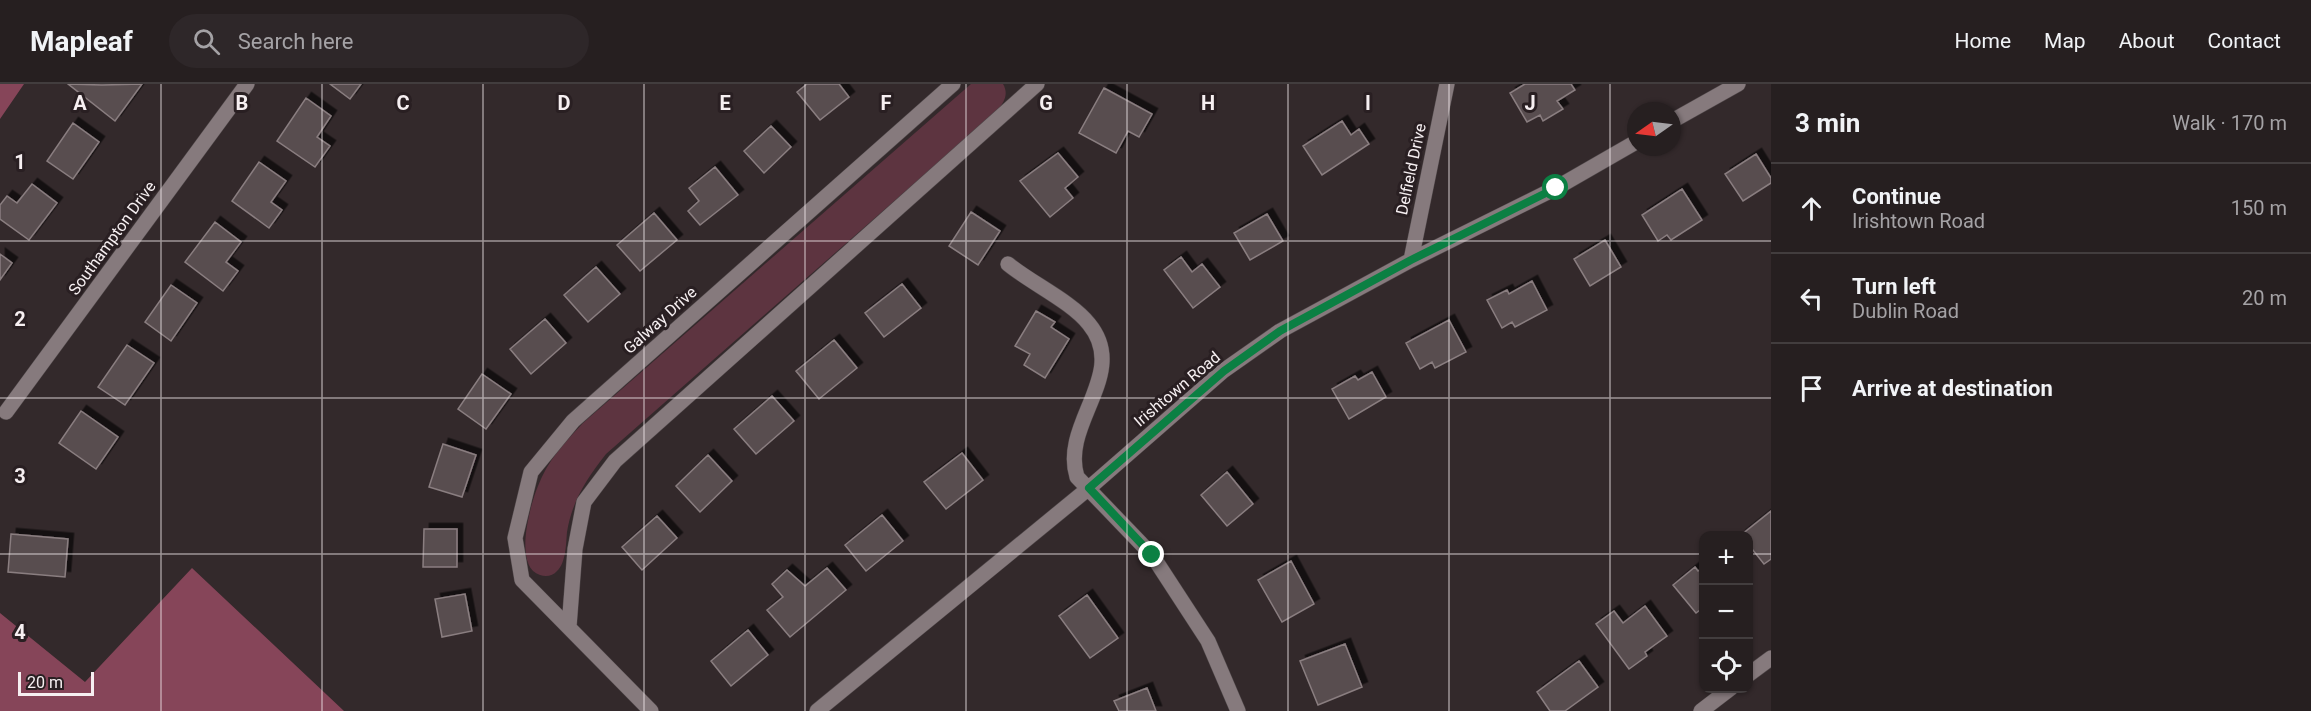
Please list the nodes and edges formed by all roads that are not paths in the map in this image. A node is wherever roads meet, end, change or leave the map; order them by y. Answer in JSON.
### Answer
{"nodes":[{"id":1,"x":247,"y":84,"type":"edge"},
{"id":2,"x":953,"y":84,"type":"edge"},
{"id":3,"x":1037,"y":84,"type":"edge"},
{"id":4,"x":1447,"y":84,"type":"edge"},
{"id":5,"x":1738,"y":84,"type":"edge"},
{"id":6,"x":1681,"y":117,"type":"edge"},
{"id":7,"x":1627,"y":147,"type":"edge"},
{"id":8,"x":1411,"y":260,"type":"junction"},
{"id":9,"x":1008,"y":264,"type":"dead end"},
{"id":10,"x":6,"y":412,"type":"dead end"},
{"id":11,"x":1089,"y":488,"type":"junction"},
{"id":12,"x":569,"y":627,"type":"junction"},
{"id":13,"x":1771,"y":658,"type":"edge"},
{"id":14,"x":1753,"y":672,"type":"edge"},
{"id":15,"x":1724,"y":693,"type":"edge"},
{"id":16,"x":651,"y":711,"type":"edge"},
{"id":17,"x":817,"y":711,"type":"edge"},
{"id":18,"x":1238,"y":711,"type":"edge"},
{"id":19,"x":1701,"y":711,"type":"edge"}],
"edges":[{"from":1,"to":10,"type":"street","name":"Southampton Drive"},
{"from":2,"to":12,"type":"street","name":"Galway Drive"},
{"from":3,"to":12,"type":"street"},
{"from":4,"to":8,"type":"street","name":"Delfield Drive"},
{"from":5,"to":6,"type":"street"},
{"from":7,"to":8,"type":"street","name":"Irishtown Road"},
{"from":8,"to":11,"type":"street","name":"Irishtown Road"},
{"from":9,"to":11,"type":"street"},
{"from":11,"to":17,"type":"street","name":"Irishtown Road"},
{"from":11,"to":18,"type":"street"},
{"from":12,"to":16,"type":"street","name":"Galway Drive"},
{"from":13,"to":14,"type":"street"},
{"from":15,"to":19,"type":"street"}]}
